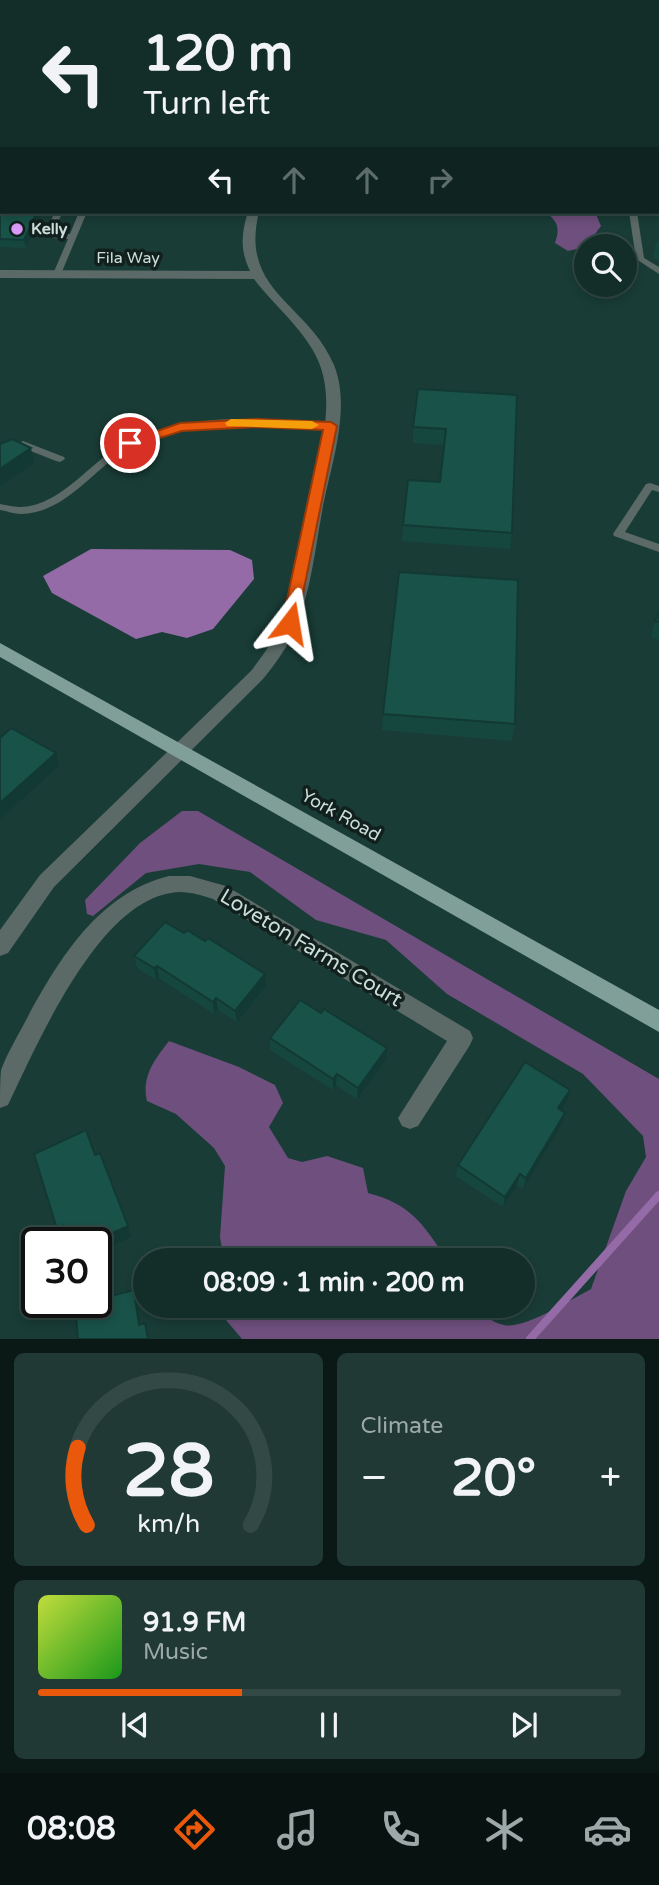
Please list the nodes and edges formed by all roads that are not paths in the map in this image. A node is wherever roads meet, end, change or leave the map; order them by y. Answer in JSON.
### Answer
{"nodes":[{"id":1,"x":58,"y":214,"type":"edge"},
{"id":2,"x":82,"y":214,"type":"edge"},
{"id":3,"x":252,"y":214,"type":"edge"},
{"id":4,"x":633,"y":214,"type":"edge"},
{"id":5,"x":72,"y":236,"type":"junction"},
{"id":6,"x":659,"y":271,"type":"edge"},
{"id":7,"x":0,"y":274,"type":"edge"},
{"id":8,"x":57,"y":274,"type":"junction"},
{"id":9,"x":256,"y":275,"type":"junction"},
{"id":10,"x":331,"y":426,"type":"junction"},
{"id":11,"x":0,"y":455,"type":"edge"},
{"id":12,"x":60,"y":459,"type":"dead end"},
{"id":13,"x":659,"y":489,"type":"edge"},
{"id":14,"x":0,"y":507,"type":"edge"},
{"id":15,"x":659,"y":548,"type":"edge"},
{"id":16,"x":0,"y":649,"type":"edge"},
{"id":17,"x":181,"y":751,"type":"junction"},
{"id":18,"x":3,"y":935,"type":"edge"},
{"id":19,"x":659,"y":1022,"type":"edge"},
{"id":20,"x":0,"y":1097,"type":"edge"},
{"id":21,"x":410,"y":1118,"type":"dead end"}],
"edges":[{"from":1,"to":5,"type":"lane"},
{"from":2,"to":5,"type":"lane"},
{"from":3,"to":9,"type":"street"},
{"from":4,"to":6,"type":"lane"},
{"from":5,"to":8,"type":"lane"},
{"from":7,"to":8,"type":"street","name":"Fila Way"},
{"from":8,"to":9,"type":"street","name":"Fila Way"},
{"from":9,"to":10,"type":"street"},
{"from":10,"to":14,"type":"lane"},
{"from":10,"to":17,"type":"street"},
{"from":11,"to":12,"type":"lane"},
{"from":13,"to":15,"type":"lane"},
{"from":16,"to":17,"type":"main road","name":"York Road"},
{"from":17,"to":18,"type":"street"},
{"from":17,"to":19,"type":"main road","name":"York Road"},
{"from":20,"to":21,"type":"street","name":"Loveton Farms Court"}]}
